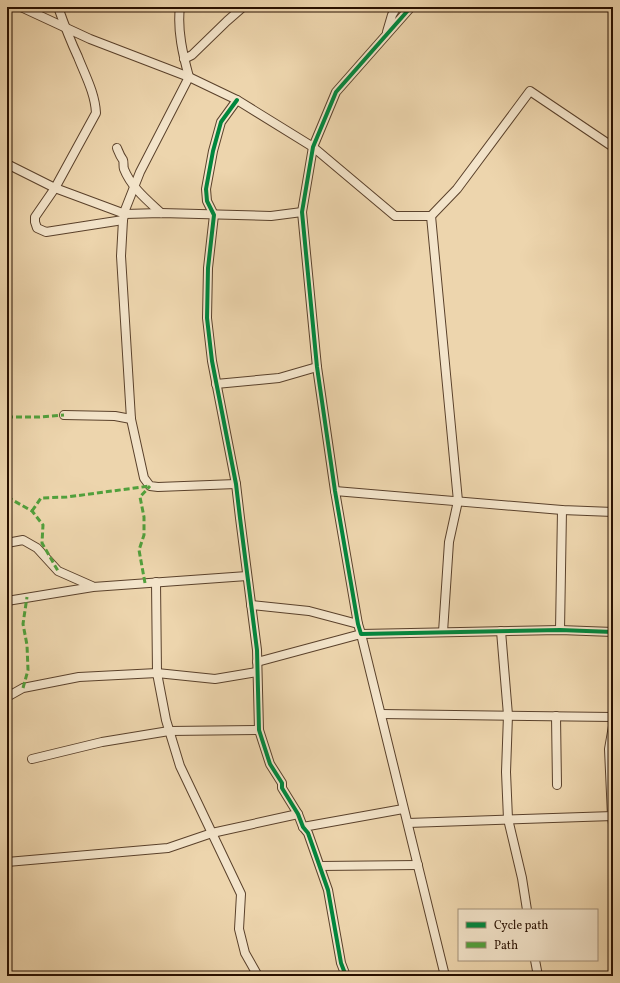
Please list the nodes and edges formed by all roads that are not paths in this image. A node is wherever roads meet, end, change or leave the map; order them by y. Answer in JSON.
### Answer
{"nodes":[{"id":1,"x":21,"y":7,"type":"edge"},
{"id":2,"x":58,"y":7,"type":"edge"},
{"id":3,"x":180,"y":7,"type":"edge"},
{"id":4,"x":244,"y":7,"type":"edge"},
{"id":5,"x":397,"y":7,"type":"edge"},
{"id":6,"x":411,"y":7,"type":"edge"},
{"id":7,"x":65,"y":27,"type":"junction"},
{"id":8,"x":386,"y":35,"type":"junction"},
{"id":9,"x":184,"y":59,"type":"junction"},
{"id":10,"x":189,"y":77,"type":"junction"},
{"id":11,"x":237,"y":100,"type":"junction"},
{"id":12,"x":313,"y":147,"type":"junction"},
{"id":13,"x":613,"y":147,"type":"edge"},
{"id":14,"x":117,"y":148,"type":"dead end"},
{"id":15,"x":7,"y":164,"type":"edge"},
{"id":16,"x":134,"y":187,"type":"junction"},
{"id":17,"x":55,"y":188,"type":"junction"},
{"id":18,"x":302,"y":212,"type":"junction"},
{"id":19,"x":161,"y":213,"type":"junction"},
{"id":20,"x":214,"y":215,"type":"junction"},
{"id":21,"x":431,"y":216,"type":"junction"},
{"id":22,"x":124,"y":217,"type":"junction"},
{"id":23,"x":317,"y":367,"type":"junction"},
{"id":24,"x":216,"y":384,"type":"junction"},
{"id":25,"x":64,"y":415,"type":"dead end"},
{"id":26,"x":131,"y":419,"type":"junction"},
{"id":27,"x":236,"y":484,"type":"junction"},
{"id":28,"x":335,"y":491,"type":"junction"},
{"id":29,"x":458,"y":501,"type":"junction"},
{"id":30,"x":562,"y":510,"type":"junction"},
{"id":31,"x":613,"y":512,"type":"edge"},
{"id":32,"x":7,"y":543,"type":"edge"},
{"id":33,"x":247,"y":576,"type":"junction"},
{"id":34,"x":156,"y":582,"type":"junction"},
{"id":35,"x":93,"y":587,"type":"junction"},
{"id":36,"x":7,"y":600,"type":"edge"},
{"id":37,"x":251,"y":605,"type":"junction"},
{"id":38,"x":358,"y":624,"type":"junction"},
{"id":39,"x":560,"y":630,"type":"junction"},
{"id":40,"x":502,"y":631,"type":"junction"},
{"id":41,"x":443,"y":632,"type":"junction"},
{"id":42,"x":613,"y":632,"type":"edge"},
{"id":43,"x":361,"y":634,"type":"junction"},
{"id":44,"x":257,"y":662,"type":"junction"},
{"id":45,"x":257,"y":672,"type":"junction"},
{"id":46,"x":157,"y":673,"type":"junction"},
{"id":47,"x":7,"y":697,"type":"edge"},
{"id":48,"x":381,"y":714,"type":"junction"},
{"id":49,"x":508,"y":716,"type":"junction"},
{"id":50,"x":556,"y":716,"type":"junction"},
{"id":51,"x":613,"y":717,"type":"edge"},
{"id":52,"x":613,"y":726,"type":"edge"},
{"id":53,"x":259,"y":730,"type":"junction"},
{"id":54,"x":169,"y":732,"type":"junction"},
{"id":55,"x":32,"y":759,"type":"dead end"},
{"id":56,"x":557,"y":785,"type":"dead end"},
{"id":57,"x":403,"y":809,"type":"junction"},
{"id":58,"x":298,"y":814,"type":"junction"},
{"id":59,"x":612,"y":819,"type":"edge"},
{"id":60,"x":508,"y":820,"type":"junction"},
{"id":61,"x":408,"y":823,"type":"junction"},
{"id":62,"x":303,"y":827,"type":"junction"},
{"id":63,"x":212,"y":833,"type":"junction"},
{"id":64,"x":7,"y":862,"type":"edge"},
{"id":65,"x":418,"y":865,"type":"junction"},
{"id":66,"x":320,"y":866,"type":"junction"},
{"id":67,"x":527,"y":909,"type":"edge"},
{"id":68,"x":535,"y":961,"type":"edge"},
{"id":69,"x":258,"y":976,"type":"edge"},
{"id":70,"x":346,"y":976,"type":"edge"},
{"id":71,"x":445,"y":976,"type":"edge"},
{"id":72,"x":538,"y":976,"type":"edge"}],
"edges":[{"from":1,"to":7,"type":"street"},
{"from":2,"to":7,"type":"street"},
{"from":3,"to":9,"type":"street"},
{"from":4,"to":9,"type":"street"},
{"from":5,"to":8,"type":"street"},
{"from":6,"to":8,"type":"street"},
{"from":7,"to":10,"type":"street"},
{"from":7,"to":17,"type":"street"},
{"from":8,"to":12,"type":"street"},
{"from":9,"to":10,"type":"street"},
{"from":10,"to":11,"type":"street"},
{"from":10,"to":16,"type":"street"},
{"from":11,"to":12,"type":"street"},
{"from":11,"to":20,"type":"street"},
{"from":12,"to":18,"type":"street"},
{"from":12,"to":21,"type":"street"},
{"from":13,"to":21,"type":"street"},
{"from":14,"to":16,"type":"street"},
{"from":15,"to":17,"type":"street"},
{"from":16,"to":19,"type":"street"},
{"from":16,"to":22,"type":"street"},
{"from":17,"to":22,"type":"street"},
{"from":17,"to":22,"type":"street"},
{"from":18,"to":20,"type":"street"},
{"from":18,"to":23,"type":"street"},
{"from":19,"to":20,"type":"street"},
{"from":19,"to":22,"type":"street"},
{"from":20,"to":24,"type":"street"},
{"from":21,"to":29,"type":"street"},
{"from":22,"to":26,"type":"street"},
{"from":23,"to":24,"type":"street"},
{"from":23,"to":28,"type":"street"},
{"from":24,"to":27,"type":"street"},
{"from":25,"to":26,"type":"street"},
{"from":26,"to":27,"type":"street"},
{"from":27,"to":33,"type":"street"},
{"from":28,"to":29,"type":"street"},
{"from":28,"to":38,"type":"street"},
{"from":29,"to":30,"type":"street"},
{"from":29,"to":41,"type":"street"},
{"from":30,"to":31,"type":"street"},
{"from":30,"to":39,"type":"street"},
{"from":32,"to":35,"type":"street"},
{"from":33,"to":34,"type":"street"},
{"from":33,"to":37,"type":"street"},
{"from":34,"to":35,"type":"street"},
{"from":34,"to":46,"type":"street"},
{"from":35,"to":36,"type":"street"},
{"from":37,"to":38,"type":"street"},
{"from":37,"to":44,"type":"street"},
{"from":38,"to":43,"type":"street"},
{"from":39,"to":40,"type":"street"},
{"from":39,"to":42,"type":"street"},
{"from":40,"to":41,"type":"street"},
{"from":40,"to":49,"type":"street"},
{"from":41,"to":43,"type":"street"},
{"from":43,"to":44,"type":"street"},
{"from":43,"to":48,"type":"street"},
{"from":44,"to":45,"type":"street"},
{"from":45,"to":46,"type":"street"},
{"from":45,"to":53,"type":"street"},
{"from":46,"to":47,"type":"street"},
{"from":46,"to":54,"type":"street"},
{"from":48,"to":49,"type":"street"},
{"from":48,"to":57,"type":"street"},
{"from":49,"to":50,"type":"street"},
{"from":49,"to":60,"type":"street"},
{"from":50,"to":51,"type":"street"},
{"from":50,"to":56,"type":"street"},
{"from":52,"to":59,"type":"street"},
{"from":53,"to":54,"type":"street"},
{"from":53,"to":58,"type":"street"},
{"from":54,"to":55,"type":"street"},
{"from":54,"to":63,"type":"street"},
{"from":57,"to":61,"type":"street"},
{"from":57,"to":62,"type":"street"},
{"from":58,"to":62,"type":"street"},
{"from":58,"to":63,"type":"street"},
{"from":59,"to":60,"type":"street"},
{"from":60,"to":61,"type":"street"},
{"from":60,"to":67,"type":"street"},
{"from":61,"to":65,"type":"street"},
{"from":62,"to":66,"type":"street"},
{"from":63,"to":64,"type":"street"},
{"from":63,"to":69,"type":"street"},
{"from":65,"to":66,"type":"street"},
{"from":65,"to":71,"type":"street"},
{"from":66,"to":70,"type":"street"},
{"from":68,"to":72,"type":"street"}]}
